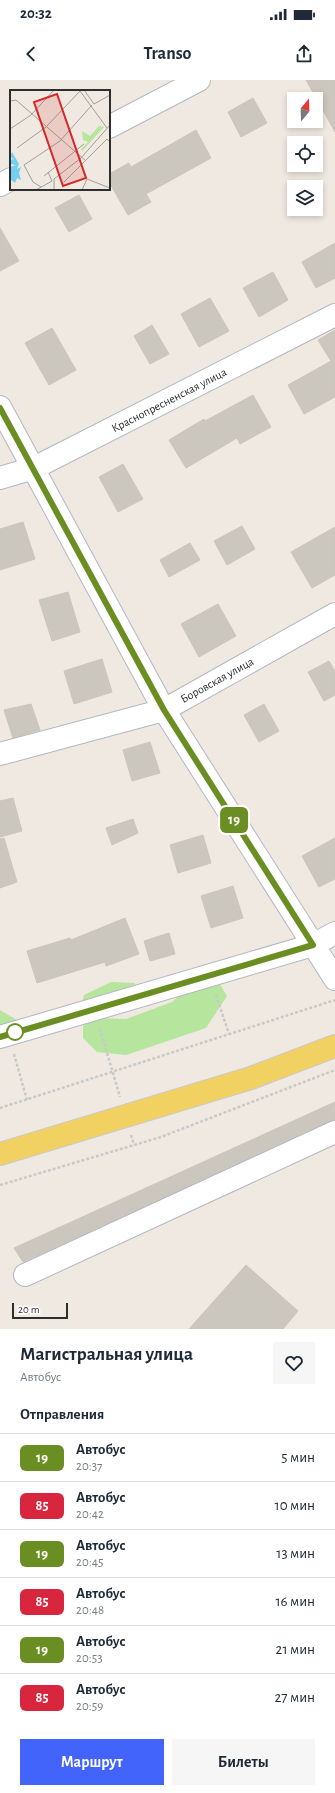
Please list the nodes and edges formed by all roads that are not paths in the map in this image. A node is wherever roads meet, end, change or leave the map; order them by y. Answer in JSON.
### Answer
{"nodes":[{"id":1,"x":199,"y":80,"type":"edge"},
{"id":2,"x":110,"y":127,"type":"edge"},
{"id":3,"x":10,"y":180,"type":"edge"},
{"id":4,"x":0,"y":185,"type":"edge"},
{"id":5,"x":335,"y":315,"type":"edge"},
{"id":6,"x":0,"y":408,"type":"edge"},
{"id":7,"x":34,"y":468,"type":"junction"},
{"id":8,"x":0,"y":478,"type":"edge"},
{"id":9,"x":335,"y":614,"type":"edge"},
{"id":10,"x":164,"y":710,"type":"junction"},
{"id":11,"x":0,"y":754,"type":"edge"},
{"id":12,"x":335,"y":933,"type":"edge"},
{"id":13,"x":313,"y":945,"type":"junction"},
{"id":14,"x":335,"y":980,"type":"edge"},
{"id":15,"x":4,"y":1035,"type":"edge"},
{"id":16,"x":335,"y":1046,"type":"edge"},
{"id":17,"x":335,"y":1132,"type":"edge"},
{"id":18,"x":0,"y":1154,"type":"edge"},
{"id":19,"x":25,"y":1275,"type":"dead end"}],
"edges":[{"from":1,"to":2,"type":"street"},
{"from":3,"to":4,"type":"street"},
{"from":5,"to":7,"type":"street","name":"Краснопресненская улица"},
{"from":6,"to":7,"type":"street"},
{"from":7,"to":8,"type":"street","name":"Краснопресненская улица"},
{"from":7,"to":10,"type":"street"},
{"from":9,"to":10,"type":"street","name":"Боровская улица"},
{"from":10,"to":11,"type":"street","name":"Боровская улица"},
{"from":10,"to":13,"type":"street"},
{"from":12,"to":13,"type":"street"},
{"from":13,"to":14,"type":"street"},
{"from":13,"to":15,"type":"street"},
{"from":16,"to":18,"type":"main road"},
{"from":17,"to":19,"type":"street"}]}
